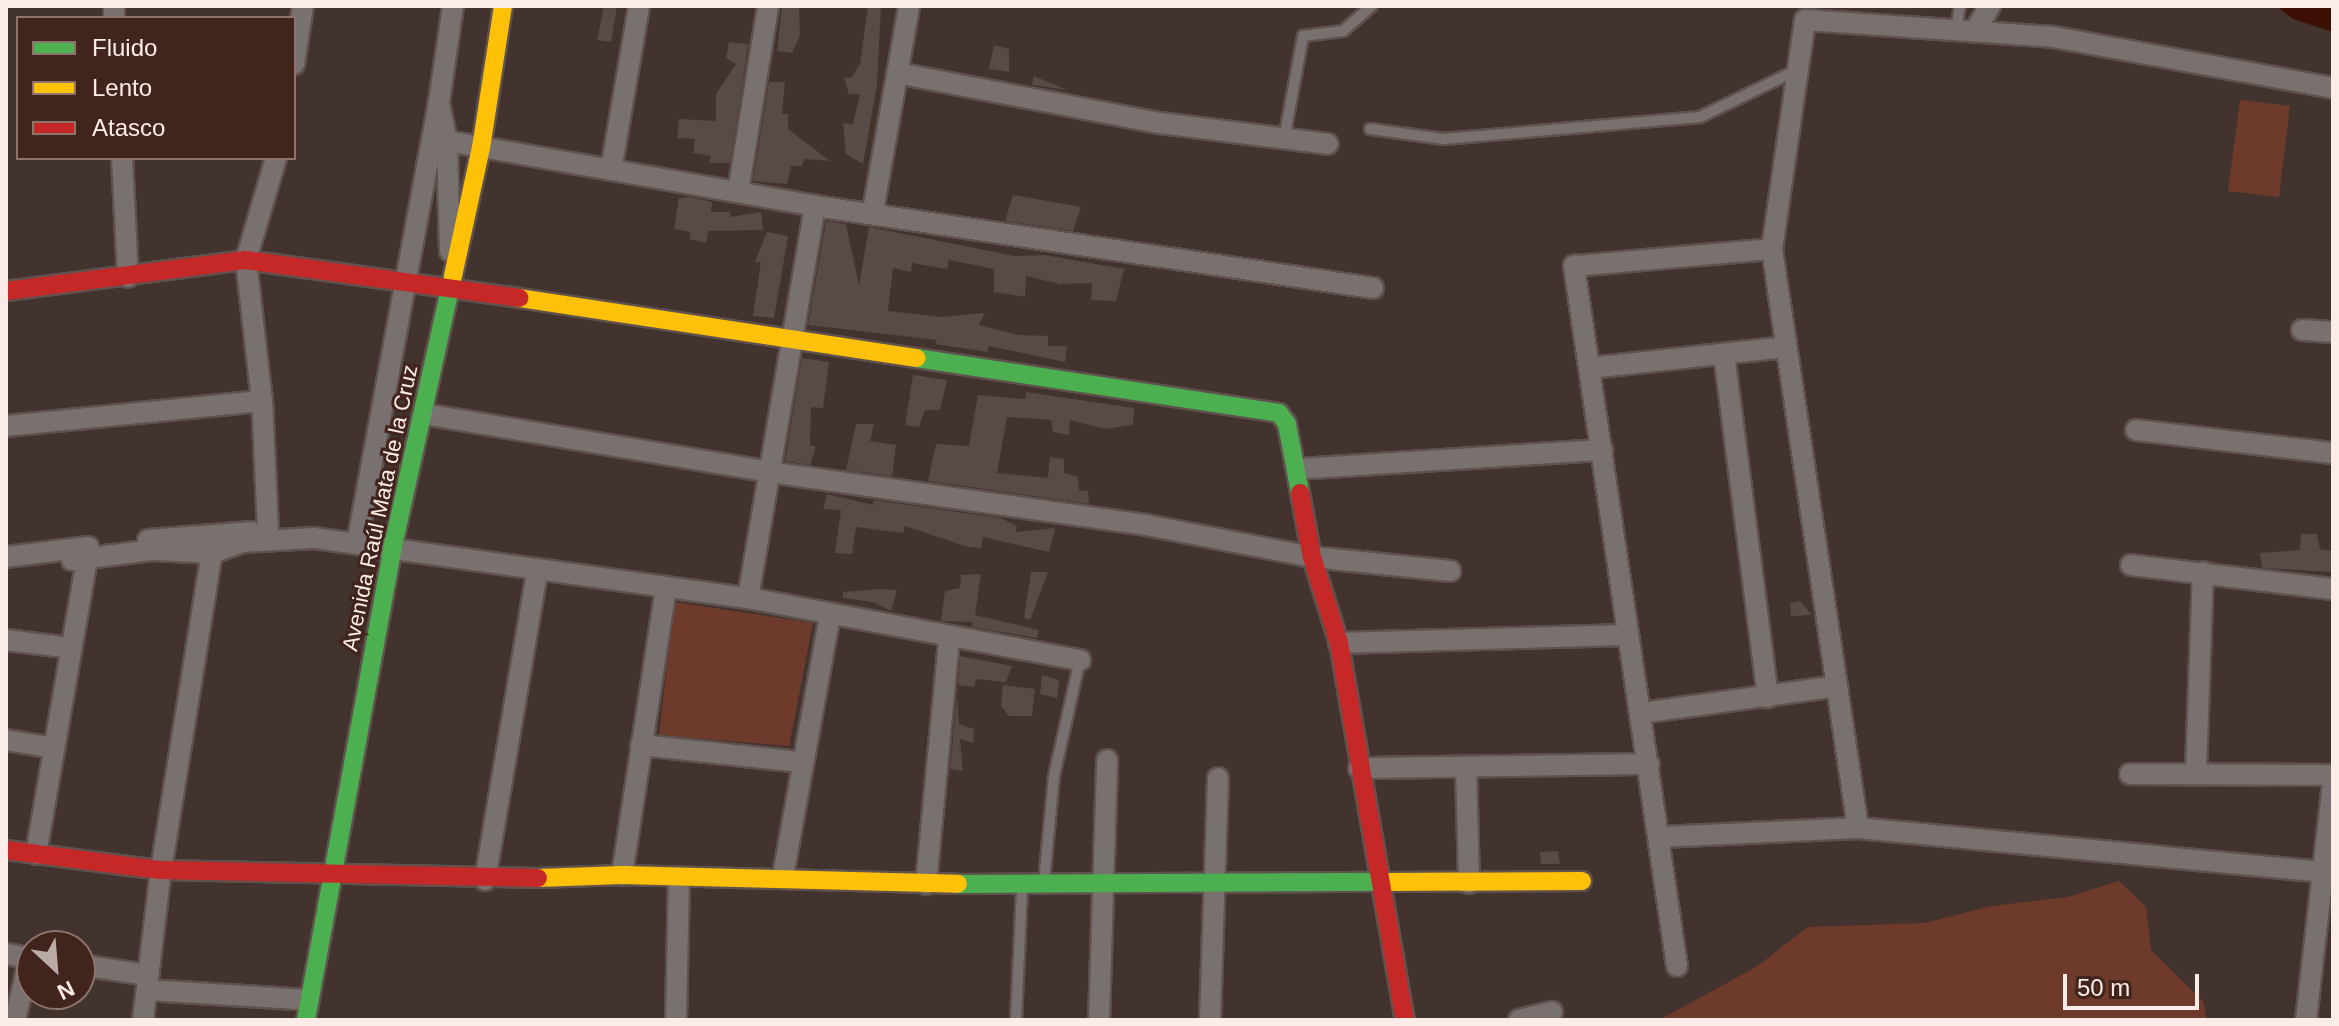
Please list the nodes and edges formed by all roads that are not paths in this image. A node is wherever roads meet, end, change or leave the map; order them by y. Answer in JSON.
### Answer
{"nodes":[{"id":1,"x":303,"y":6,"type":"edge"},
{"id":2,"x":453,"y":6,"type":"edge"},
{"id":3,"x":503,"y":6,"type":"edge"},
{"id":4,"x":639,"y":6,"type":"edge"},
{"id":5,"x":768,"y":6,"type":"edge"},
{"id":6,"x":909,"y":6,"type":"edge"},
{"id":7,"x":1372,"y":6,"type":"edge"},
{"id":8,"x":1960,"y":6,"type":"edge"},
{"id":9,"x":1990,"y":6,"type":"edge"},
{"id":10,"x":1965,"y":31,"type":"junction"},
{"id":11,"x":296,"y":51,"type":"edge"},
{"id":12,"x":1797,"y":70,"type":"junction"},
{"id":13,"x":897,"y":73,"type":"junction"},
{"id":14,"x":2333,"y":88,"type":"edge"},
{"id":15,"x":439,"y":102,"type":"junction"},
{"id":16,"x":1370,"y":129,"type":"dead end"},
{"id":17,"x":1284,"y":139,"type":"junction"},
{"id":18,"x":447,"y":141,"type":"junction"},
{"id":19,"x":1328,"y":144,"type":"dead end"},
{"id":20,"x":481,"y":148,"type":"junction"},
{"id":21,"x":122,"y":160,"type":"edge"},
{"id":22,"x":275,"y":160,"type":"edge"},
{"id":23,"x":611,"y":170,"type":"junction"},
{"id":24,"x":738,"y":192,"type":"junction"},
{"id":25,"x":815,"y":206,"type":"junction"},
{"id":26,"x":873,"y":211,"type":"junction"},
{"id":27,"x":1772,"y":249,"type":"junction"},
{"id":28,"x":246,"y":260,"type":"junction"},
{"id":29,"x":128,"y":277,"type":"junction"},
{"id":30,"x":405,"y":283,"type":"junction"},
{"id":31,"x":1373,"y":288,"type":"dead end"},
{"id":32,"x":6,"y":291,"type":"edge"},
{"id":33,"x":452,"y":291,"type":"junction"},
{"id":34,"x":2302,"y":330,"type":"dead end"},
{"id":35,"x":2333,"y":332,"type":"edge"},
{"id":36,"x":789,"y":337,"type":"junction"},
{"id":37,"x":1786,"y":347,"type":"junction"},
{"id":38,"x":1724,"y":354,"type":"junction"},
{"id":39,"x":1590,"y":368,"type":"junction"},
{"id":40,"x":262,"y":401,"type":"junction"},
{"id":41,"x":424,"y":414,"type":"junction"},
{"id":42,"x":6,"y":426,"type":"edge"},
{"id":43,"x":2136,"y":430,"type":"dead end"},
{"id":44,"x":1602,"y":450,"type":"junction"},
{"id":45,"x":2333,"y":453,"type":"edge"},
{"id":46,"x":1297,"y":469,"type":"junction"},
{"id":47,"x":769,"y":472,"type":"junction"},
{"id":48,"x":268,"y":531,"type":"junction"},
{"id":49,"x":314,"y":538,"type":"junction"},
{"id":50,"x":357,"y":544,"type":"junction"},
{"id":51,"x":393,"y":546,"type":"junction"},
{"id":52,"x":212,"y":553,"type":"junction"},
{"id":53,"x":6,"y":557,"type":"edge"},
{"id":54,"x":1312,"y":557,"type":"junction"},
{"id":55,"x":2131,"y":565,"type":"dead end"},
{"id":56,"x":537,"y":571,"type":"junction"},
{"id":57,"x":1450,"y":571,"type":"dead end"},
{"id":58,"x":2203,"y":572,"type":"junction"},
{"id":59,"x":666,"y":589,"type":"junction"},
{"id":60,"x":2333,"y":589,"type":"edge"},
{"id":61,"x":748,"y":598,"type":"junction"},
{"id":62,"x":830,"y":615,"type":"junction"},
{"id":63,"x":1626,"y":635,"type":"junction"},
{"id":64,"x":949,"y":639,"type":"junction"},
{"id":65,"x":6,"y":640,"type":"edge"},
{"id":66,"x":1339,"y":643,"type":"junction"},
{"id":67,"x":71,"y":648,"type":"junction"},
{"id":68,"x":1080,"y":660,"type":"joint"},
{"id":69,"x":1837,"y":686,"type":"junction"},
{"id":70,"x":1768,"y":697,"type":"junction"},
{"id":71,"x":1641,"y":713,"type":"junction"},
{"id":72,"x":6,"y":740,"type":"edge"},
{"id":73,"x":641,"y":745,"type":"junction"},
{"id":74,"x":54,"y":748,"type":"junction"},
{"id":75,"x":1107,"y":760,"type":"dead end"},
{"id":76,"x":801,"y":762,"type":"junction"},
{"id":77,"x":1649,"y":764,"type":"junction"},
{"id":78,"x":1466,"y":767,"type":"junction"},
{"id":79,"x":1359,"y":768,"type":"junction"},
{"id":80,"x":2196,"y":771,"type":"junction"},
{"id":81,"x":2130,"y":774,"type":"dead end"},
{"id":82,"x":2333,"y":775,"type":"edge"},
{"id":83,"x":1218,"y":778,"type":"dead end"},
{"id":84,"x":2333,"y":783,"type":"edge"},
{"id":85,"x":1858,"y":828,"type":"junction"},
{"id":86,"x":1660,"y":837,"type":"junction"},
{"id":87,"x":6,"y":850,"type":"edge"},
{"id":88,"x":36,"y":854,"type":"junction"},
{"id":89,"x":161,"y":870,"type":"junction"},
{"id":90,"x":2326,"y":872,"type":"edge"},
{"id":91,"x":622,"y":875,"type":"junction"},
{"id":92,"x":783,"y":876,"type":"junction"},
{"id":93,"x":332,"y":877,"type":"junction"},
{"id":94,"x":679,"y":878,"type":"junction"},
{"id":95,"x":485,"y":880,"type":"junction"},
{"id":96,"x":1582,"y":881,"type":"dead end"},
{"id":97,"x":1469,"y":883,"type":"junction"},
{"id":98,"x":926,"y":884,"type":"junction"},
{"id":99,"x":1022,"y":884,"type":"junction"},
{"id":100,"x":1044,"y":884,"type":"junction"},
{"id":101,"x":1101,"y":884,"type":"junction"},
{"id":102,"x":1215,"y":884,"type":"junction"},
{"id":103,"x":1378,"y":884,"type":"junction"},
{"id":104,"x":1677,"y":966,"type":"dead end"},
{"id":105,"x":96,"y":969,"type":"edge"},
{"id":106,"x":147,"y":982,"type":"junction"},
{"id":107,"x":308,"y":1010,"type":"edge"},
{"id":108,"x":1552,"y":1012,"type":"dead end"},
{"id":109,"x":143,"y":1020,"type":"edge"},
{"id":110,"x":676,"y":1020,"type":"edge"},
{"id":111,"x":1016,"y":1020,"type":"edge"},
{"id":112,"x":1099,"y":1020,"type":"edge"},
{"id":113,"x":1210,"y":1020,"type":"edge"},
{"id":114,"x":1405,"y":1020,"type":"edge"},
{"id":115,"x":1519,"y":1020,"type":"edge"},
{"id":116,"x":2306,"y":1020,"type":"edge"}],
"edges":[{"from":1,"to":11,"type":"street"},
{"from":2,"to":15,"type":"street"},
{"from":3,"to":20,"type":"street","name":"Avenida Raúl Mata de la Cruz"},
{"from":4,"to":23,"type":"street"},
{"from":5,"to":24,"type":"street"},
{"from":6,"to":13,"type":"street"},
{"from":7,"to":17,"type":"lane"},
{"from":8,"to":10,"type":"lane"},
{"from":9,"to":10,"type":"street"},
{"from":10,"to":12,"type":"street"},
{"from":10,"to":14,"type":"street"},
{"from":12,"to":16,"type":"lane"},
{"from":12,"to":27,"type":"street"},
{"from":13,"to":17,"type":"street"},
{"from":13,"to":26,"type":"street"},
{"from":15,"to":18,"type":"street"},
{"from":15,"to":30,"type":"street"},
{"from":17,"to":19,"type":"street"},
{"from":18,"to":20,"type":"street"},
{"from":18,"to":33,"type":"street"},
{"from":20,"to":23,"type":"street"},
{"from":20,"to":33,"type":"street","name":"Avenida Raúl Mata de la Cruz"},
{"from":21,"to":29,"type":"street"},
{"from":22,"to":28,"type":"street"},
{"from":23,"to":24,"type":"street"},
{"from":24,"to":25,"type":"street"},
{"from":25,"to":26,"type":"street"},
{"from":25,"to":36,"type":"street"},
{"from":26,"to":31,"type":"street"},
{"from":27,"to":37,"type":"street"},
{"from":27,"to":39,"type":"street"},
{"from":28,"to":29,"type":"street"},
{"from":28,"to":30,"type":"street"},
{"from":28,"to":40,"type":"street"},
{"from":29,"to":32,"type":"street"},
{"from":30,"to":33,"type":"street"},
{"from":30,"to":50,"type":"street"},
{"from":33,"to":36,"type":"street"},
{"from":33,"to":41,"type":"street","name":"Avenida Raúl Mata de la Cruz"},
{"from":34,"to":35,"type":"street"},
{"from":36,"to":46,"type":"street"},
{"from":36,"to":47,"type":"street"},
{"from":37,"to":38,"type":"street"},
{"from":37,"to":69,"type":"street"},
{"from":38,"to":39,"type":"street"},
{"from":38,"to":70,"type":"street"},
{"from":39,"to":44,"type":"street"},
{"from":40,"to":42,"type":"street"},
{"from":40,"to":48,"type":"street"},
{"from":41,"to":47,"type":"street"},
{"from":41,"to":51,"type":"street","name":"Avenida Raúl Mata de la Cruz"},
{"from":43,"to":45,"type":"street"},
{"from":44,"to":46,"type":"street"},
{"from":44,"to":63,"type":"street"},
{"from":46,"to":54,"type":"street"},
{"from":47,"to":54,"type":"street"},
{"from":47,"to":61,"type":"street"},
{"from":48,"to":49,"type":"street"},
{"from":48,"to":53,"type":"street"},
{"from":49,"to":50,"type":"street"},
{"from":49,"to":52,"type":"street"},
{"from":50,"to":51,"type":"street"},
{"from":51,"to":56,"type":"street"},
{"from":51,"to":93,"type":"street","name":"Avenida Raúl Mata de la Cruz"},
{"from":52,"to":67,"type":"street"},
{"from":52,"to":89,"type":"street"},
{"from":54,"to":57,"type":"street"},
{"from":54,"to":66,"type":"street"},
{"from":55,"to":58,"type":"street"},
{"from":56,"to":59,"type":"street"},
{"from":56,"to":95,"type":"street"},
{"from":58,"to":60,"type":"street"},
{"from":58,"to":80,"type":"street"},
{"from":59,"to":61,"type":"street"},
{"from":59,"to":73,"type":"street"},
{"from":61,"to":62,"type":"street"},
{"from":62,"to":64,"type":"street"},
{"from":62,"to":76,"type":"street"},
{"from":63,"to":66,"type":"street"},
{"from":63,"to":71,"type":"street"},
{"from":64,"to":68,"type":"street"},
{"from":64,"to":98,"type":"street"},
{"from":65,"to":67,"type":"street"},
{"from":66,"to":79,"type":"street"},
{"from":67,"to":74,"type":"street"},
{"from":68,"to":100,"type":"lane"},
{"from":69,"to":70,"type":"street"},
{"from":69,"to":85,"type":"street"},
{"from":70,"to":71,"type":"street"},
{"from":71,"to":77,"type":"street"},
{"from":72,"to":74,"type":"street"},
{"from":73,"to":76,"type":"street"},
{"from":73,"to":91,"type":"street"},
{"from":74,"to":88,"type":"street"},
{"from":75,"to":101,"type":"street"},
{"from":76,"to":92,"type":"street"},
{"from":77,"to":78,"type":"street"},
{"from":77,"to":86,"type":"street"},
{"from":78,"to":79,"type":"street"},
{"from":78,"to":97,"type":"street"},
{"from":79,"to":103,"type":"street"},
{"from":80,"to":81,"type":"street"},
{"from":80,"to":82,"type":"street"},
{"from":83,"to":102,"type":"street"},
{"from":84,"to":90,"type":"street"},
{"from":85,"to":86,"type":"street"},
{"from":85,"to":90,"type":"street"},
{"from":86,"to":104,"type":"street"},
{"from":87,"to":88,"type":"street"},
{"from":88,"to":89,"type":"street"},
{"from":89,"to":93,"type":"street"},
{"from":89,"to":106,"type":"street"},
{"from":90,"to":116,"type":"street"},
{"from":91,"to":94,"type":"street"},
{"from":91,"to":95,"type":"street"},
{"from":92,"to":94,"type":"street"},
{"from":92,"to":98,"type":"street"},
{"from":93,"to":95,"type":"street"},
{"from":93,"to":107,"type":"street","name":"Avenida Raúl Mata de la Cruz"},
{"from":94,"to":110,"type":"street"},
{"from":96,"to":97,"type":"street"},
{"from":97,"to":103,"type":"street"},
{"from":98,"to":99,"type":"street"},
{"from":99,"to":100,"type":"street"},
{"from":99,"to":111,"type":"lane"},
{"from":100,"to":101,"type":"street"},
{"from":101,"to":102,"type":"street"},
{"from":101,"to":112,"type":"street"},
{"from":102,"to":103,"type":"street"},
{"from":102,"to":113,"type":"street"},
{"from":103,"to":114,"type":"street"},
{"from":105,"to":106,"type":"street"},
{"from":106,"to":107,"type":"street"},
{"from":106,"to":109,"type":"street"},
{"from":108,"to":115,"type":"street"}]}
